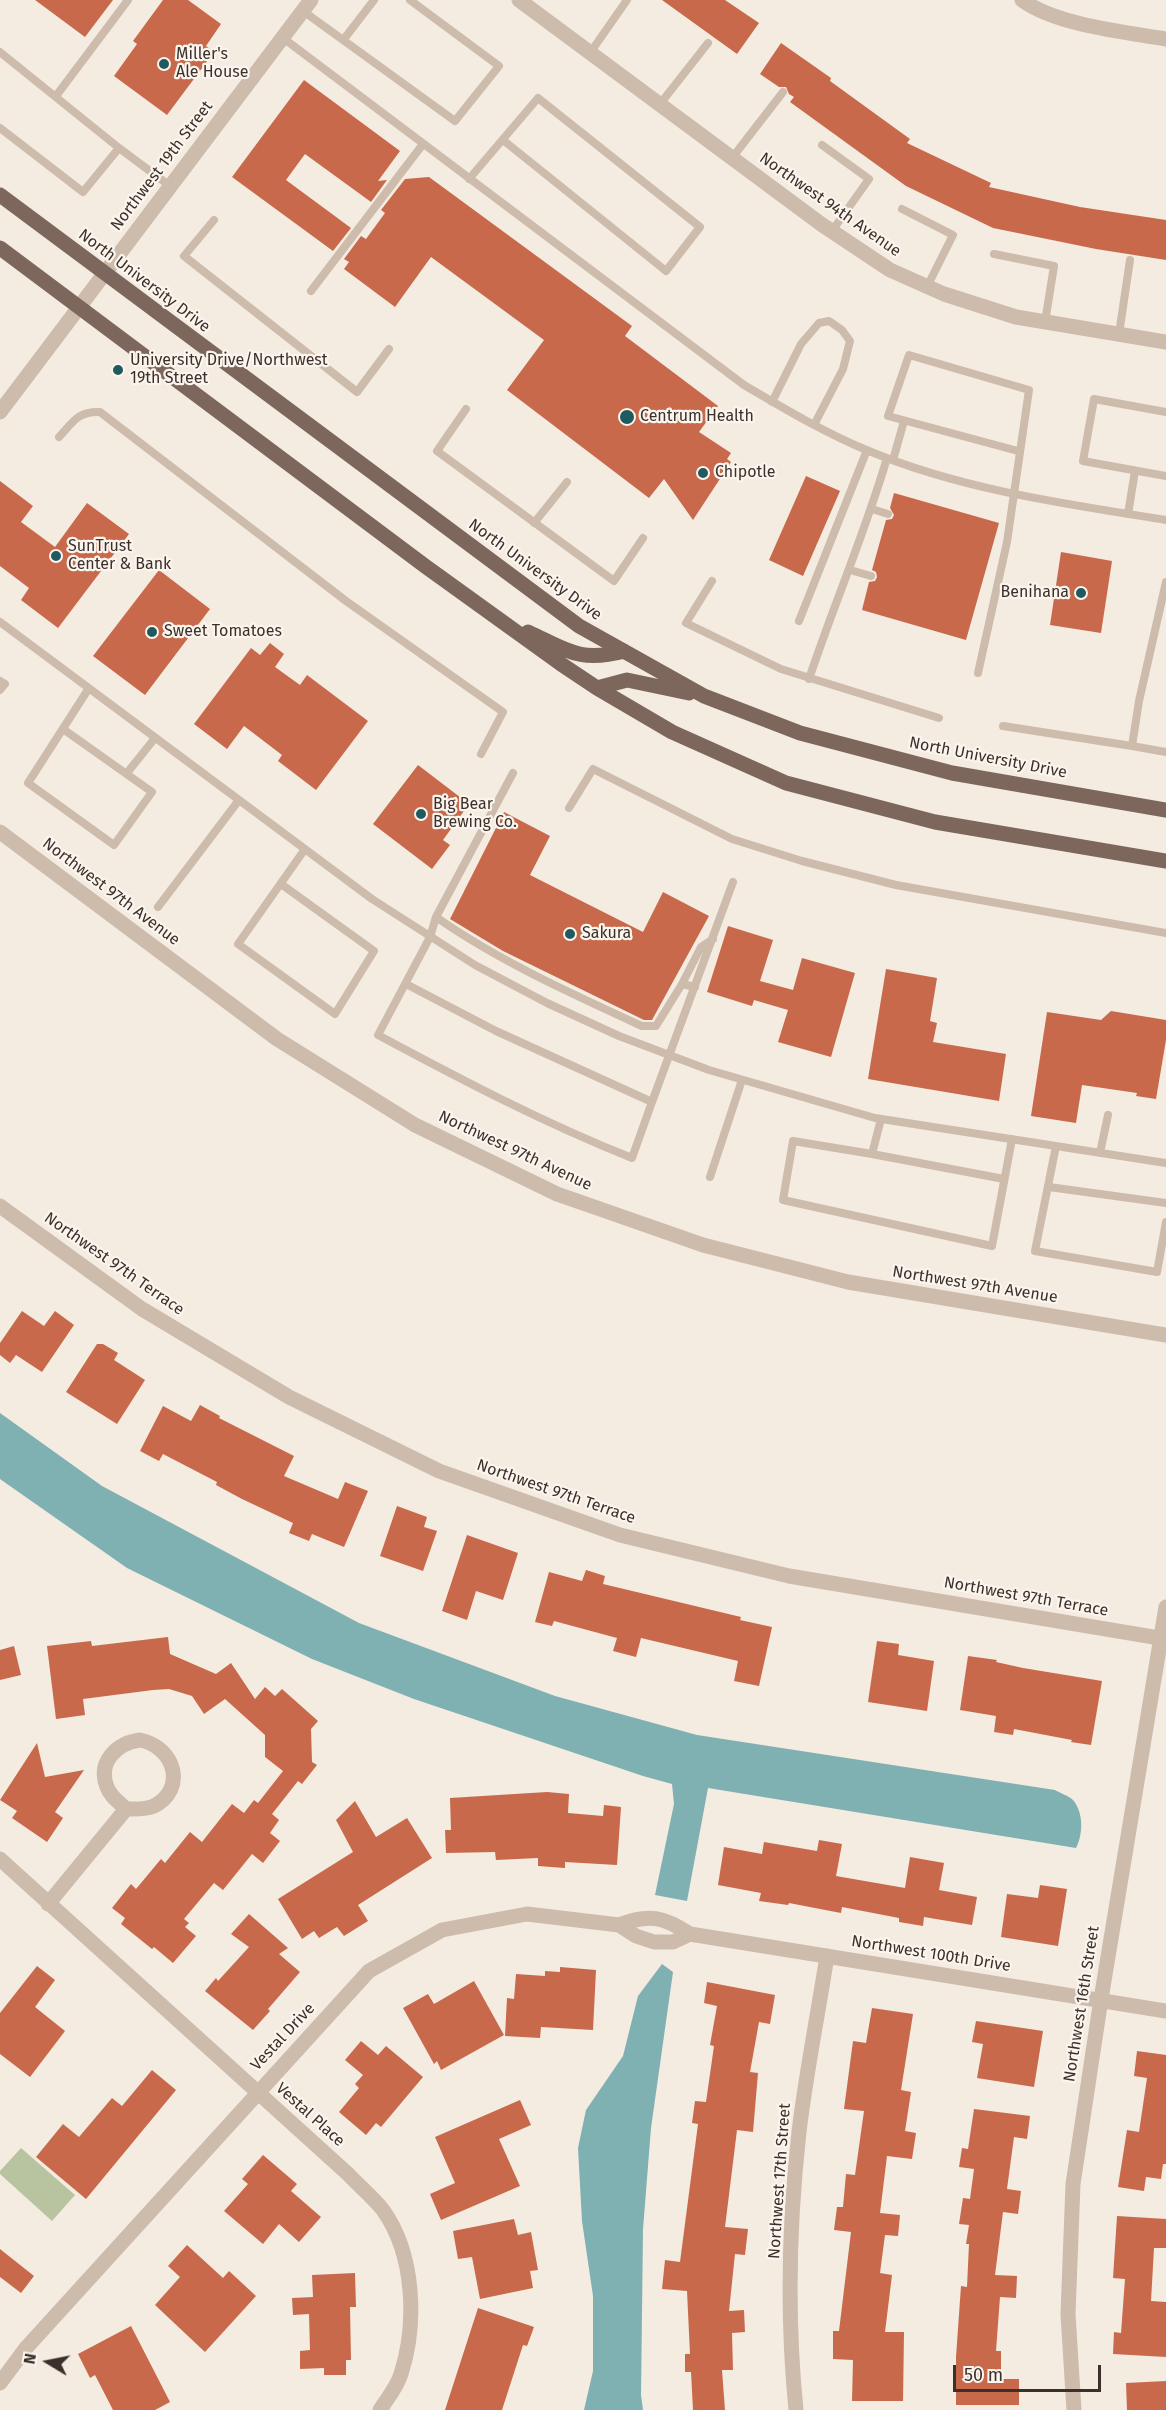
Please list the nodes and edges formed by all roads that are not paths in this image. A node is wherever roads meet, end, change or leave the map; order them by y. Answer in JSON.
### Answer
{"nodes":[{"id":1,"x":128,"y":0,"type":"edge"},
{"id":2,"x":374,"y":0,"type":"edge"},
{"id":3,"x":410,"y":0,"type":"edge"},
{"id":4,"x":519,"y":0,"type":"edge"},
{"id":5,"x":627,"y":0,"type":"edge"},
{"id":6,"x":1022,"y":0,"type":"edge"},
{"id":7,"x":306,"y":4,"type":"edge"},
{"id":8,"x":283,"y":38,"type":"junction"},
{"id":9,"x":344,"y":39,"type":"junction"},
{"id":10,"x":1166,"y":39,"type":"edge"},
{"id":11,"x":708,"y":43,"type":"dead end"},
{"id":12,"x":0,"y":52,"type":"edge"},
{"id":13,"x":590,"y":53,"type":"junction"},
{"id":14,"x":783,"y":92,"type":"dead end"},
{"id":15,"x":56,"y":96,"type":"junction"},
{"id":16,"x":660,"y":104,"type":"junction"},
{"id":17,"x":0,"y":128,"type":"edge"},
{"id":18,"x":503,"y":140,"type":"junction"},
{"id":19,"x":423,"y":144,"type":"junction"},
{"id":20,"x":822,"y":145,"type":"dead end"},
{"id":21,"x":119,"y":148,"type":"junction"},
{"id":22,"x":732,"y":158,"type":"junction"},
{"id":23,"x":469,"y":179,"type":"junction"},
{"id":24,"x":170,"y":186,"type":"junction"},
{"id":25,"x":0,"y":195,"type":"edge"},
{"id":26,"x":903,"y":209,"type":"dead end"},
{"id":27,"x":214,"y":220,"type":"dead end"},
{"id":28,"x":832,"y":231,"type":"junction"},
{"id":29,"x":0,"y":248,"type":"edge"},
{"id":30,"x":994,"y":254,"type":"dead end"},
{"id":31,"x":1130,"y":260,"type":"dead end"},
{"id":32,"x":104,"y":273,"type":"junction"},
{"id":33,"x":927,"y":286,"type":"junction"},
{"id":34,"x":311,"y":291,"type":"dead end"},
{"id":35,"x":78,"y":307,"type":"junction"},
{"id":36,"x":1045,"y":322,"type":"junction"},
{"id":37,"x":1119,"y":334,"type":"junction"},
{"id":38,"x":1166,"y":342,"type":"edge"},
{"id":39,"x":389,"y":350,"type":"dead end"},
{"id":40,"x":772,"y":402,"type":"junction"},
{"id":41,"x":466,"y":409,"type":"dead end"},
{"id":42,"x":0,"y":412,"type":"edge"},
{"id":43,"x":1166,"y":412,"type":"edge"},
{"id":44,"x":904,"y":421,"type":"junction"},
{"id":45,"x":814,"y":425,"type":"junction"},
{"id":46,"x":59,"y":437,"type":"dead end"},
{"id":47,"x":867,"y":450,"type":"junction"},
{"id":48,"x":1018,"y":451,"type":"junction"},
{"id":49,"x":890,"y":459,"type":"junction"},
{"id":50,"x":1135,"y":471,"type":"junction"},
{"id":51,"x":1166,"y":476,"type":"edge"},
{"id":52,"x":567,"y":482,"type":"dead end"},
{"id":53,"x":1012,"y":495,"type":"junction"},
{"id":54,"x":872,"y":509,"type":"junction"},
{"id":55,"x":888,"y":514,"type":"dead end"},
{"id":56,"x":1128,"y":514,"type":"junction"},
{"id":57,"x":1166,"y":520,"type":"edge"},
{"id":58,"x":534,"y":523,"type":"junction"},
{"id":59,"x":643,"y":538,"type":"dead end"},
{"id":60,"x":850,"y":570,"type":"junction"},
{"id":61,"x":871,"y":576,"type":"dead end"},
{"id":62,"x":712,"y":581,"type":"dead end"},
{"id":63,"x":1166,"y":582,"type":"edge"},
{"id":64,"x":498,"y":619,"type":"junction"},
{"id":65,"x":799,"y":621,"type":"dead end"},
{"id":66,"x":0,"y":622,"type":"edge"},
{"id":67,"x":624,"y":651,"type":"junction"},
{"id":68,"x":978,"y":673,"type":"dead end"},
{"id":69,"x":809,"y":679,"type":"junction"},
{"id":70,"x":0,"y":681,"type":"edge"},
{"id":71,"x":89,"y":688,"type":"junction"},
{"id":72,"x":597,"y":688,"type":"junction"},
{"id":73,"x":0,"y":690,"type":"edge"},
{"id":74,"x":704,"y":696,"type":"junction"},
{"id":75,"x":939,"y":718,"type":"dead end"},
{"id":76,"x":1003,"y":726,"type":"dead end"},
{"id":77,"x":63,"y":729,"type":"junction"},
{"id":78,"x":156,"y":738,"type":"junction"},
{"id":79,"x":1132,"y":746,"type":"junction"},
{"id":80,"x":1166,"y":752,"type":"edge"},
{"id":81,"x":481,"y":754,"type":"dead end"},
{"id":82,"x":127,"y":772,"type":"junction"},
{"id":83,"x":513,"y":773,"type":"dead end"},
{"id":84,"x":239,"y":800,"type":"junction"},
{"id":85,"x":569,"y":808,"type":"dead end"},
{"id":86,"x":1166,"y":810,"type":"edge"},
{"id":87,"x":0,"y":832,"type":"edge"},
{"id":88,"x":305,"y":849,"type":"junction"},
{"id":89,"x":1166,"y":859,"type":"edge"},
{"id":90,"x":733,"y":882,"type":"dead end"},
{"id":91,"x":281,"y":884,"type":"junction"},
{"id":92,"x":158,"y":907,"type":"dead end"},
{"id":93,"x":436,"y":917,"type":"junction"},
{"id":94,"x":1166,"y":933,"type":"edge"},
{"id":95,"x":430,"y":937,"type":"junction"},
{"id":96,"x":713,"y":939,"type":"junction"},
{"id":97,"x":406,"y":984,"type":"junction"},
{"id":98,"x":682,"y":984,"type":"junction"},
{"id":99,"x":695,"y":987,"type":"junction"},
{"id":100,"x":669,"y":1055,"type":"junction"},
{"id":101,"x":742,"y":1080,"type":"junction"},
{"id":102,"x":652,"y":1102,"type":"junction"},
{"id":103,"x":1108,"y":1115,"type":"dead end"},
{"id":104,"x":881,"y":1119,"type":"junction"},
{"id":105,"x":1012,"y":1139,"type":"junction"},
{"id":106,"x":1056,"y":1146,"type":"junction"},
{"id":107,"x":1100,"y":1153,"type":"junction"},
{"id":108,"x":872,"y":1154,"type":"junction"},
{"id":109,"x":1166,"y":1163,"type":"edge"},
{"id":110,"x":711,"y":1177,"type":"dead end"},
{"id":111,"x":1004,"y":1179,"type":"junction"},
{"id":112,"x":1049,"y":1187,"type":"junction"},
{"id":113,"x":1166,"y":1203,"type":"edge"},
{"id":114,"x":0,"y":1206,"type":"edge"},
{"id":115,"x":1166,"y":1222,"type":"edge"},
{"id":116,"x":1166,"y":1335,"type":"edge"},
{"id":117,"x":1166,"y":1607,"type":"edge"},
{"id":118,"x":1163,"y":1639,"type":"edge"},
{"id":119,"x":126,"y":1809,"type":"junction"},
{"id":120,"x":0,"y":1859,"type":"edge"},
{"id":121,"x":48,"y":1904,"type":"junction"},
{"id":122,"x":619,"y":1925,"type":"junction"},
{"id":123,"x":690,"y":1934,"type":"junction"},
{"id":124,"x":827,"y":1956,"type":"junction"},
{"id":125,"x":1101,"y":1999,"type":"junction"},
{"id":126,"x":1166,"y":2012,"type":"edge"},
{"id":127,"x":258,"y":2092,"type":"junction"},
{"id":128,"x":0,"y":2383,"type":"edge"},
{"id":129,"x":380,"y":2410,"type":"edge"},
{"id":130,"x":796,"y":2410,"type":"edge"},
{"id":131,"x":1074,"y":2410,"type":"edge"}],
"edges":[{"from":1,"to":15,"type":"lane"},
{"from":2,"to":9,"type":"lane"},
{"from":3,"to":9,"type":"lane"},
{"from":4,"to":13,"type":"street","name":"Northwest 94th Avenue"},
{"from":5,"to":13,"type":"lane"},
{"from":6,"to":10,"type":"street"},
{"from":7,"to":8,"type":"street","name":"Northwest 19th Street"},
{"from":7,"to":9,"type":"lane"},
{"from":8,"to":19,"type":"lane"},
{"from":8,"to":24,"type":"street","name":"Northwest 19th Street"},
{"from":11,"to":16,"type":"lane"},
{"from":12,"to":15,"type":"lane"},
{"from":13,"to":16,"type":"street","name":"Northwest 94th Avenue"},
{"from":14,"to":22,"type":"lane"},
{"from":15,"to":21,"type":"lane"},
{"from":16,"to":22,"type":"street","name":"Northwest 94th Avenue"},
{"from":17,"to":21,"type":"lane"},
{"from":18,"to":18,"type":"lane"},
{"from":18,"to":23,"type":"lane"},
{"from":19,"to":23,"type":"lane"},
{"from":19,"to":34,"type":"lane"},
{"from":20,"to":28,"type":"lane"},
{"from":21,"to":24,"type":"lane"},
{"from":22,"to":28,"type":"street","name":"Northwest 94th Avenue"},
{"from":23,"to":40,"type":"lane"},
{"from":24,"to":32,"type":"street","name":"Northwest 19th Street"},
{"from":25,"to":32,"type":"main road","name":"North University Drive"},
{"from":26,"to":33,"type":"lane"},
{"from":27,"to":39,"type":"lane"},
{"from":28,"to":33,"type":"street","name":"Northwest 94th Avenue"},
{"from":29,"to":35,"type":"main road"},
{"from":30,"to":36,"type":"lane"},
{"from":31,"to":37,"type":"lane"},
{"from":32,"to":35,"type":"street","name":"Northwest 19th Street"},
{"from":32,"to":67,"type":"main road","name":"North University Drive"},
{"from":33,"to":36,"type":"street","name":"Northwest 94th Avenue"},
{"from":35,"to":42,"type":"street","name":"Northwest 19th Street"},
{"from":35,"to":64,"type":"main road"},
{"from":36,"to":37,"type":"street","name":"Northwest 94th Avenue"},
{"from":37,"to":38,"type":"street","name":"Northwest 94th Avenue"},
{"from":40,"to":45,"type":"lane"},
{"from":40,"to":45,"type":"lane"},
{"from":41,"to":58,"type":"lane"},
{"from":43,"to":50,"type":"lane"},
{"from":44,"to":48,"type":"lane"},
{"from":44,"to":48,"type":"lane"},
{"from":44,"to":49,"type":"lane"},
{"from":45,"to":47,"type":"lane"},
{"from":46,"to":81,"type":"lane"},
{"from":47,"to":49,"type":"lane"},
{"from":47,"to":65,"type":"lane"},
{"from":48,"to":53,"type":"lane"},
{"from":49,"to":53,"type":"lane"},
{"from":49,"to":54,"type":"lane"},
{"from":50,"to":51,"type":"lane"},
{"from":50,"to":56,"type":"lane"},
{"from":52,"to":58,"type":"lane"},
{"from":53,"to":56,"type":"lane"},
{"from":53,"to":68,"type":"lane"},
{"from":54,"to":55,"type":"lane"},
{"from":54,"to":60,"type":"lane"},
{"from":56,"to":57,"type":"lane"},
{"from":58,"to":59,"type":"lane"},
{"from":60,"to":61,"type":"lane"},
{"from":60,"to":69,"type":"lane"},
{"from":62,"to":69,"type":"lane"},
{"from":63,"to":79,"type":"lane"},
{"from":64,"to":67,"type":"main road"},
{"from":64,"to":72,"type":"main road"},
{"from":66,"to":71,"type":"lane"},
{"from":67,"to":74,"type":"main road","name":"North University Drive"},
{"from":69,"to":75,"type":"lane"},
{"from":70,"to":73,"type":"lane"},
{"from":71,"to":77,"type":"lane"},
{"from":71,"to":78,"type":"lane"},
{"from":72,"to":74,"type":"main road"},
{"from":72,"to":89,"type":"main road"},
{"from":74,"to":86,"type":"main road","name":"North University Drive"},
{"from":76,"to":79,"type":"lane"},
{"from":77,"to":82,"type":"lane"},
{"from":77,"to":82,"type":"lane"},
{"from":78,"to":82,"type":"lane"},
{"from":78,"to":84,"type":"lane"},
{"from":79,"to":80,"type":"lane"},
{"from":83,"to":93,"type":"lane"},
{"from":84,"to":88,"type":"lane"},
{"from":84,"to":92,"type":"lane"},
{"from":85,"to":94,"type":"lane"},
{"from":87,"to":116,"type":"street","name":"Northwest 97th Avenue"},
{"from":88,"to":91,"type":"lane"},
{"from":88,"to":95,"type":"lane"},
{"from":90,"to":96,"type":"lane"},
{"from":91,"to":91,"type":"lane"},
{"from":93,"to":95,"type":"lane"},
{"from":93,"to":98,"type":"lane"},
{"from":95,"to":97,"type":"lane"},
{"from":95,"to":100,"type":"lane"},
{"from":96,"to":98,"type":"lane"},
{"from":96,"to":99,"type":"lane"},
{"from":97,"to":102,"type":"lane"},
{"from":97,"to":102,"type":"lane"},
{"from":98,"to":99,"type":"lane"},
{"from":99,"to":100,"type":"lane"},
{"from":100,"to":101,"type":"lane"},
{"from":100,"to":102,"type":"lane"},
{"from":101,"to":104,"type":"lane"},
{"from":101,"to":110,"type":"lane"},
{"from":103,"to":107,"type":"lane"},
{"from":104,"to":105,"type":"lane"},
{"from":104,"to":108,"type":"lane"},
{"from":105,"to":106,"type":"lane"},
{"from":105,"to":111,"type":"lane"},
{"from":106,"to":107,"type":"lane"},
{"from":106,"to":112,"type":"lane"},
{"from":107,"to":109,"type":"lane"},
{"from":108,"to":111,"type":"lane"},
{"from":108,"to":111,"type":"lane"},
{"from":112,"to":113,"type":"lane"},
{"from":112,"to":115,"type":"lane"},
{"from":114,"to":118,"type":"street","name":"Northwest 97th Terrace"},
{"from":117,"to":118,"type":"street","name":"Northwest 16th Street"},
{"from":118,"to":125,"type":"street","name":"Northwest 16th Street"},
{"from":119,"to":119,"type":"street"},
{"from":119,"to":121,"type":"street"},
{"from":120,"to":121,"type":"street","name":"Vestal Place"},
{"from":121,"to":127,"type":"street","name":"Vestal Place"},
{"from":122,"to":123,"type":"street"},
{"from":122,"to":123,"type":"street","name":"Vestal Drive"},
{"from":122,"to":127,"type":"street","name":"Vestal Drive"},
{"from":123,"to":124,"type":"street","name":"Northwest 100th Drive"},
{"from":124,"to":125,"type":"street","name":"Northwest 100th Drive"},
{"from":124,"to":130,"type":"street","name":"Northwest 17th Street"},
{"from":125,"to":126,"type":"street","name":"Northwest 100th Drive"},
{"from":125,"to":131,"type":"street","name":"Northwest 16th Street"},
{"from":127,"to":128,"type":"street","name":"Vestal Drive"},
{"from":127,"to":129,"type":"street","name":"Vestal Place"}]}
